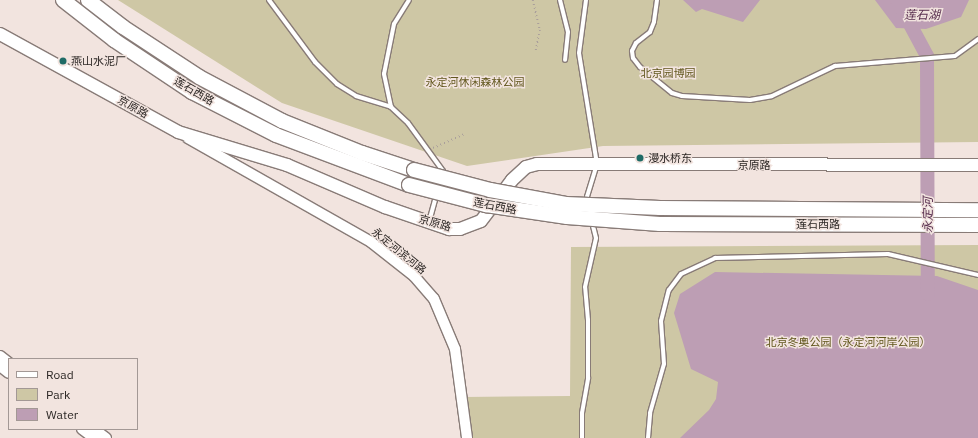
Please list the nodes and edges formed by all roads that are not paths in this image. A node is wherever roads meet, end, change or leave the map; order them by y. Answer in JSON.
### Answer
{"nodes":[{"id":1,"x":63,"y":0,"type":"edge"},
{"id":2,"x":88,"y":0,"type":"edge"},
{"id":3,"x":269,"y":0,"type":"edge"},
{"id":4,"x":409,"y":0,"type":"edge"},
{"id":5,"x":560,"y":0,"type":"edge"},
{"id":6,"x":586,"y":0,"type":"edge"},
{"id":7,"x":657,"y":0,"type":"edge"},
{"id":8,"x":0,"y":34,"type":"edge"},
{"id":9,"x":978,"y":39,"type":"edge"},
{"id":10,"x":565,"y":60,"type":"dead end"},
{"id":11,"x":391,"y":107,"type":"junction"},
{"id":12,"x":178,"y":132,"type":"junction"},
{"id":13,"x":597,"y":164,"type":"junction"},
{"id":14,"x":978,"y":165,"type":"edge"},
{"id":15,"x":978,"y":210,"type":"edge"},
{"id":16,"x":429,"y":222,"type":"junction"},
{"id":17,"x":978,"y":225,"type":"edge"},
{"id":18,"x":978,"y":276,"type":"edge"},
{"id":19,"x":0,"y":356,"type":"edge"},
{"id":20,"x":8,"y":362,"type":"edge"},
{"id":21,"x":0,"y":366,"type":"edge"},
{"id":22,"x":8,"y":372,"type":"edge"},
{"id":23,"x":83,"y":430,"type":"edge"},
{"id":24,"x":95,"y":430,"type":"edge"},
{"id":25,"x":94,"y":438,"type":"edge"},
{"id":26,"x":106,"y":438,"type":"edge"},
{"id":27,"x":467,"y":438,"type":"edge"},
{"id":28,"x":582,"y":438,"type":"edge"},
{"id":29,"x":648,"y":438,"type":"edge"}],
"edges":[{"from":1,"to":17,"type":"highway","name":"莲石西路","bridge":true},
{"from":2,"to":15,"type":"highway","name":"莲石西路","bridge":true},
{"from":3,"to":11,"type":"lane"},
{"from":4,"to":11,"type":"lane"},
{"from":5,"to":10,"type":"lane"},
{"from":6,"to":13,"type":"lane"},
{"from":7,"to":9,"type":"lane"},
{"from":8,"to":12,"type":"main road","name":"京原路"},
{"from":11,"to":16,"type":"lane"},
{"from":12,"to":16,"type":"main road","name":"京原路"},
{"from":12,"to":27,"type":"street","name":"永定河滨河路"},
{"from":13,"to":14,"type":"main road","name":"京原路"},
{"from":13,"to":16,"type":"main road","name":"京原路"},
{"from":13,"to":28,"type":"lane"},
{"from":18,"to":29,"type":"lane"},
{"from":19,"to":20,"type":"street"},
{"from":21,"to":22,"type":"street"},
{"from":23,"to":25,"type":"street"},
{"from":24,"to":26,"type":"street"}]}
